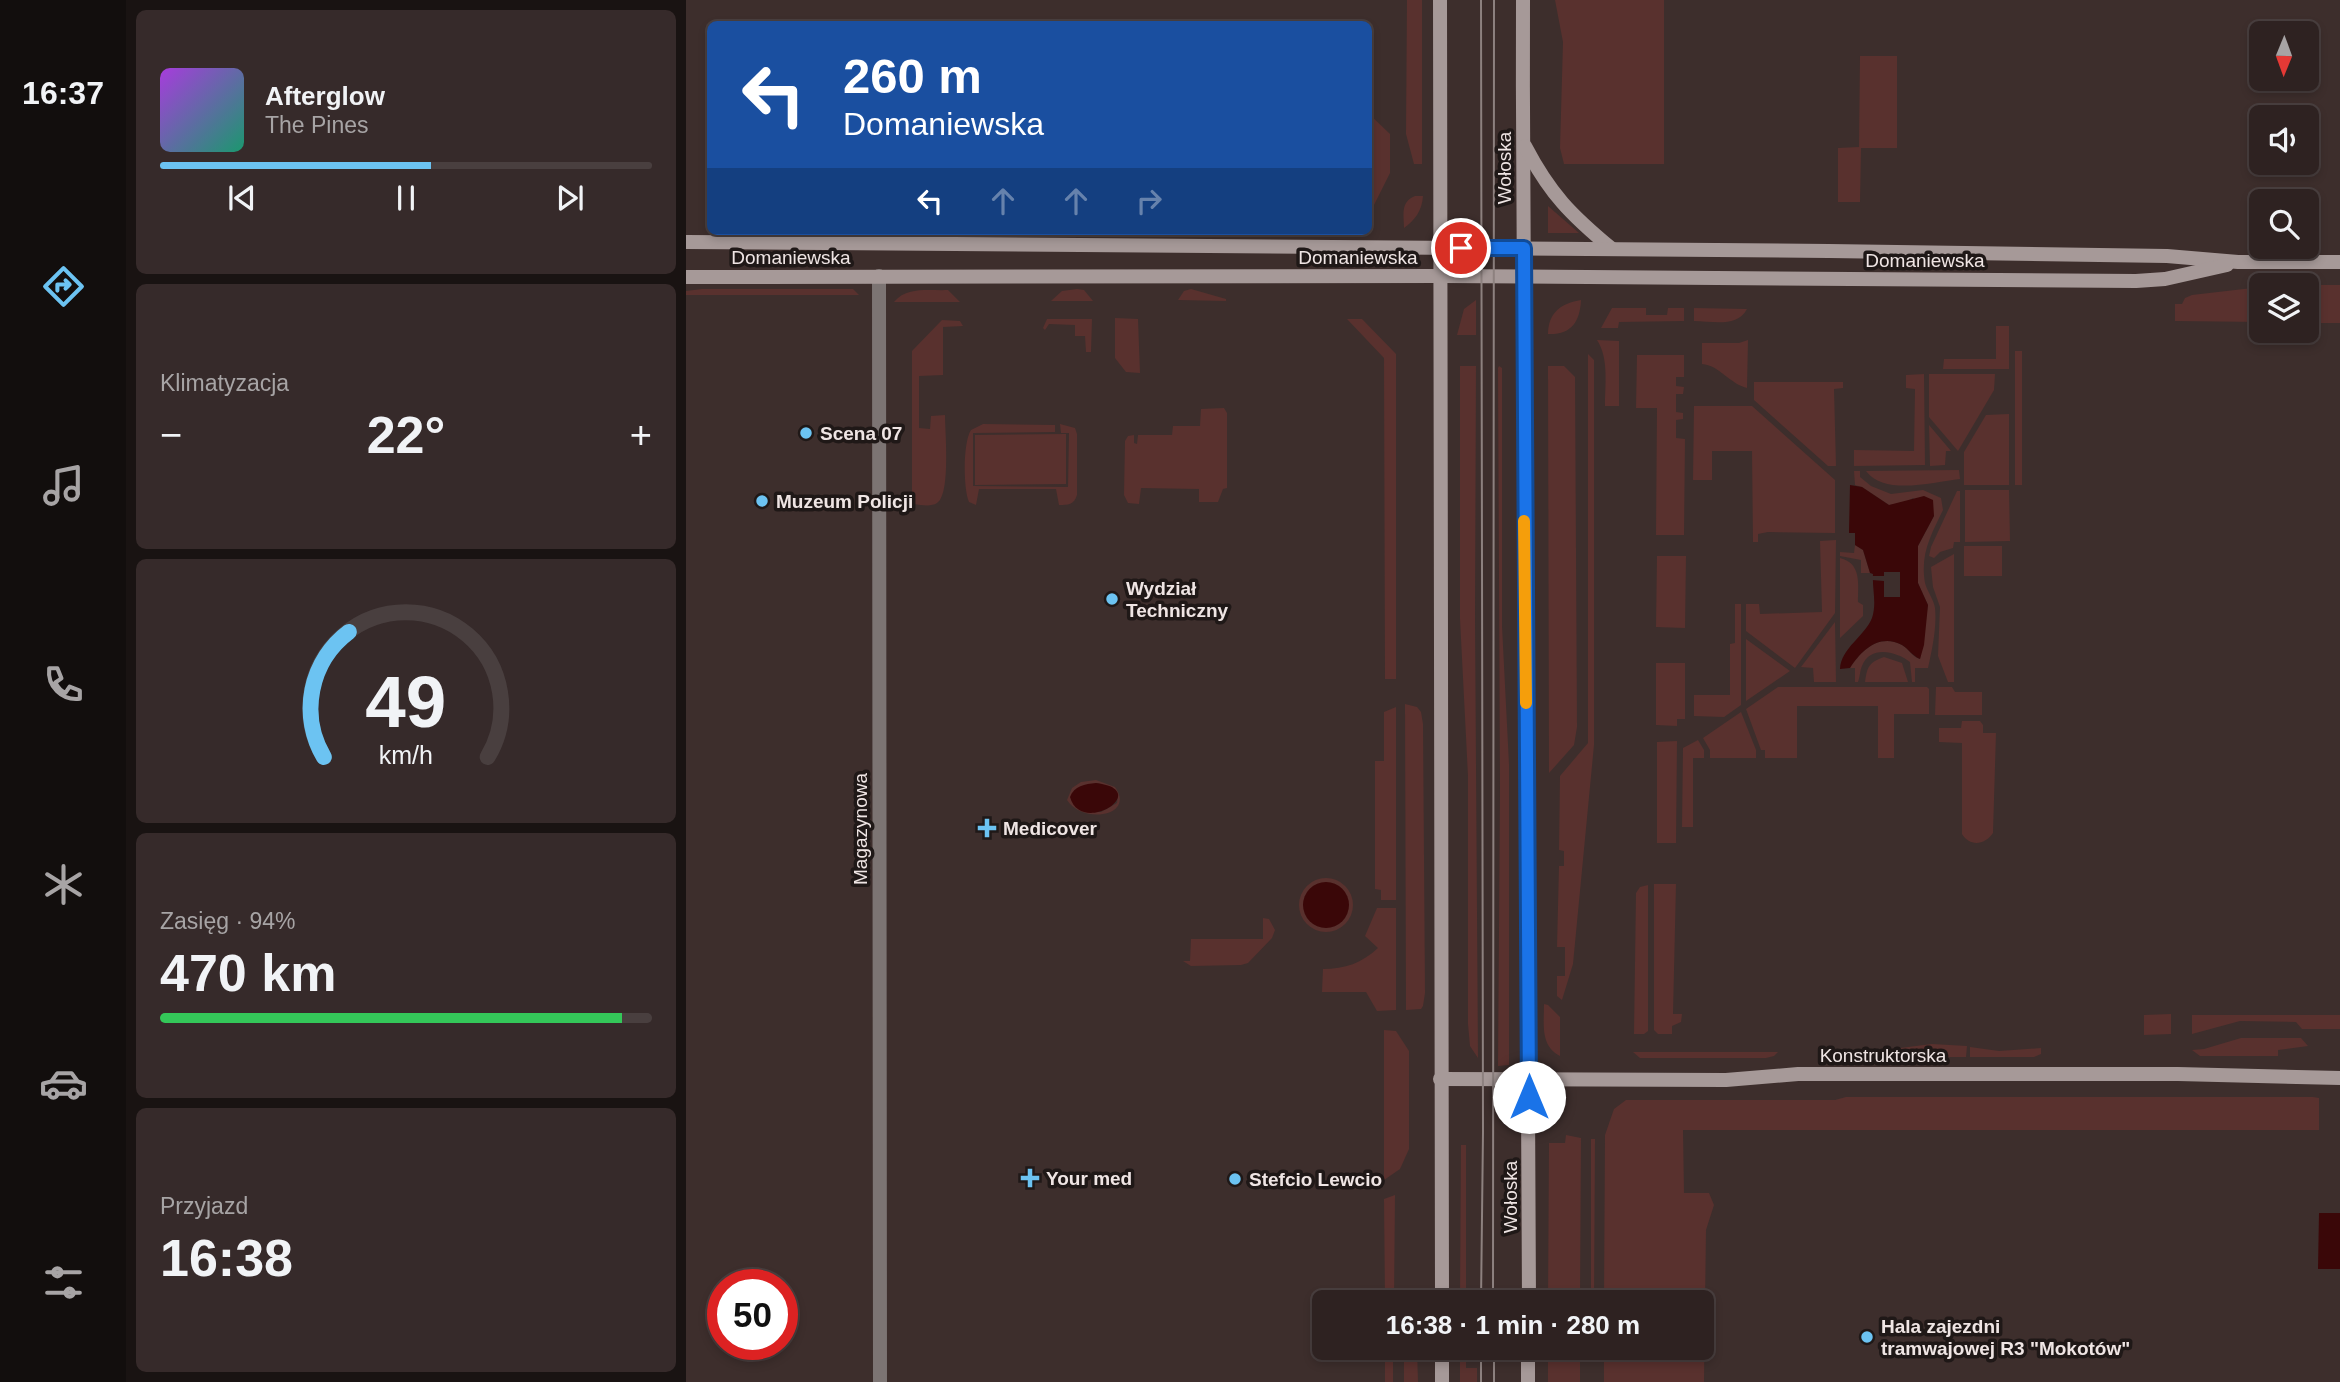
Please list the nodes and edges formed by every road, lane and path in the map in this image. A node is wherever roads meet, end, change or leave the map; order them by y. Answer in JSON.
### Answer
{"nodes":[{"id":1,"x":1440,"y":0,"type":"edge"},
{"id":2,"x":1523,"y":0,"type":"edge"},
{"id":3,"x":1523,"y":141,"type":"junction"},
{"id":4,"x":686,"y":242,"type":"edge"},
{"id":5,"x":1440,"y":247,"type":"junction"},
{"id":6,"x":1524,"y":248,"type":"junction"},
{"id":7,"x":1612,"y":249,"type":"junction"},
{"id":8,"x":2238,"y":262,"type":"junction"},
{"id":9,"x":2340,"y":262,"type":"edge"},
{"id":10,"x":879,"y":276,"type":"junction"},
{"id":11,"x":1441,"y":276,"type":"junction"},
{"id":12,"x":686,"y":277,"type":"edge"},
{"id":13,"x":1524,"y":277,"type":"junction"},
{"id":14,"x":2336,"y":1076,"type":"edge"},
{"id":15,"x":1440,"y":1079,"type":"junction"},
{"id":16,"x":1529,"y":1080,"type":"junction"},
{"id":17,"x":1442,"y":1290,"type":"edge"},
{"id":18,"x":1529,"y":1290,"type":"edge"},
{"id":19,"x":1442,"y":1360,"type":"edge"},
{"id":20,"x":1528,"y":1360,"type":"edge"},
{"id":21,"x":880,"y":1382,"type":"edge"},
{"id":22,"x":1442,"y":1382,"type":"edge"},
{"id":23,"x":1528,"y":1382,"type":"edge"}],
"edges":[{"from":1,"to":5,"type":"street"},
{"from":2,"to":3,"type":"street","name":"Wołoska"},
{"from":3,"to":6,"type":"street","name":"Wołoska"},
{"from":3,"to":7,"type":"street"},
{"from":4,"to":5,"type":"street","name":"Domaniewska"},
{"from":5,"to":6,"type":"street","name":"Domaniewska"},
{"from":5,"to":11,"type":"street"},
{"from":6,"to":7,"type":"street","name":"Domaniewska"},
{"from":6,"to":13,"type":"street","name":"Wołoska"},
{"from":7,"to":8,"type":"street","name":"Domaniewska"},
{"from":8,"to":9,"type":"street","name":"Domaniewska"},
{"from":8,"to":13,"type":"street","name":"Domaniewska"},
{"from":10,"to":11,"type":"street","name":"Domaniewska"},
{"from":10,"to":12,"type":"street","name":"Domaniewska"},
{"from":10,"to":21,"type":"street","name":"Magazynowa"},
{"from":11,"to":13,"type":"street","name":"Domaniewska"},
{"from":11,"to":15,"type":"street"},
{"from":13,"to":16,"type":"street","name":"Wołoska"},
{"from":14,"to":16,"type":"street","name":"Konstruktorska"},
{"from":15,"to":16,"type":"street","name":"Konstruktorska"},
{"from":15,"to":17,"type":"street"},
{"from":16,"to":18,"type":"street","name":"Wołoska"},
{"from":19,"to":22,"type":"street"},
{"from":20,"to":23,"type":"street"}]}
